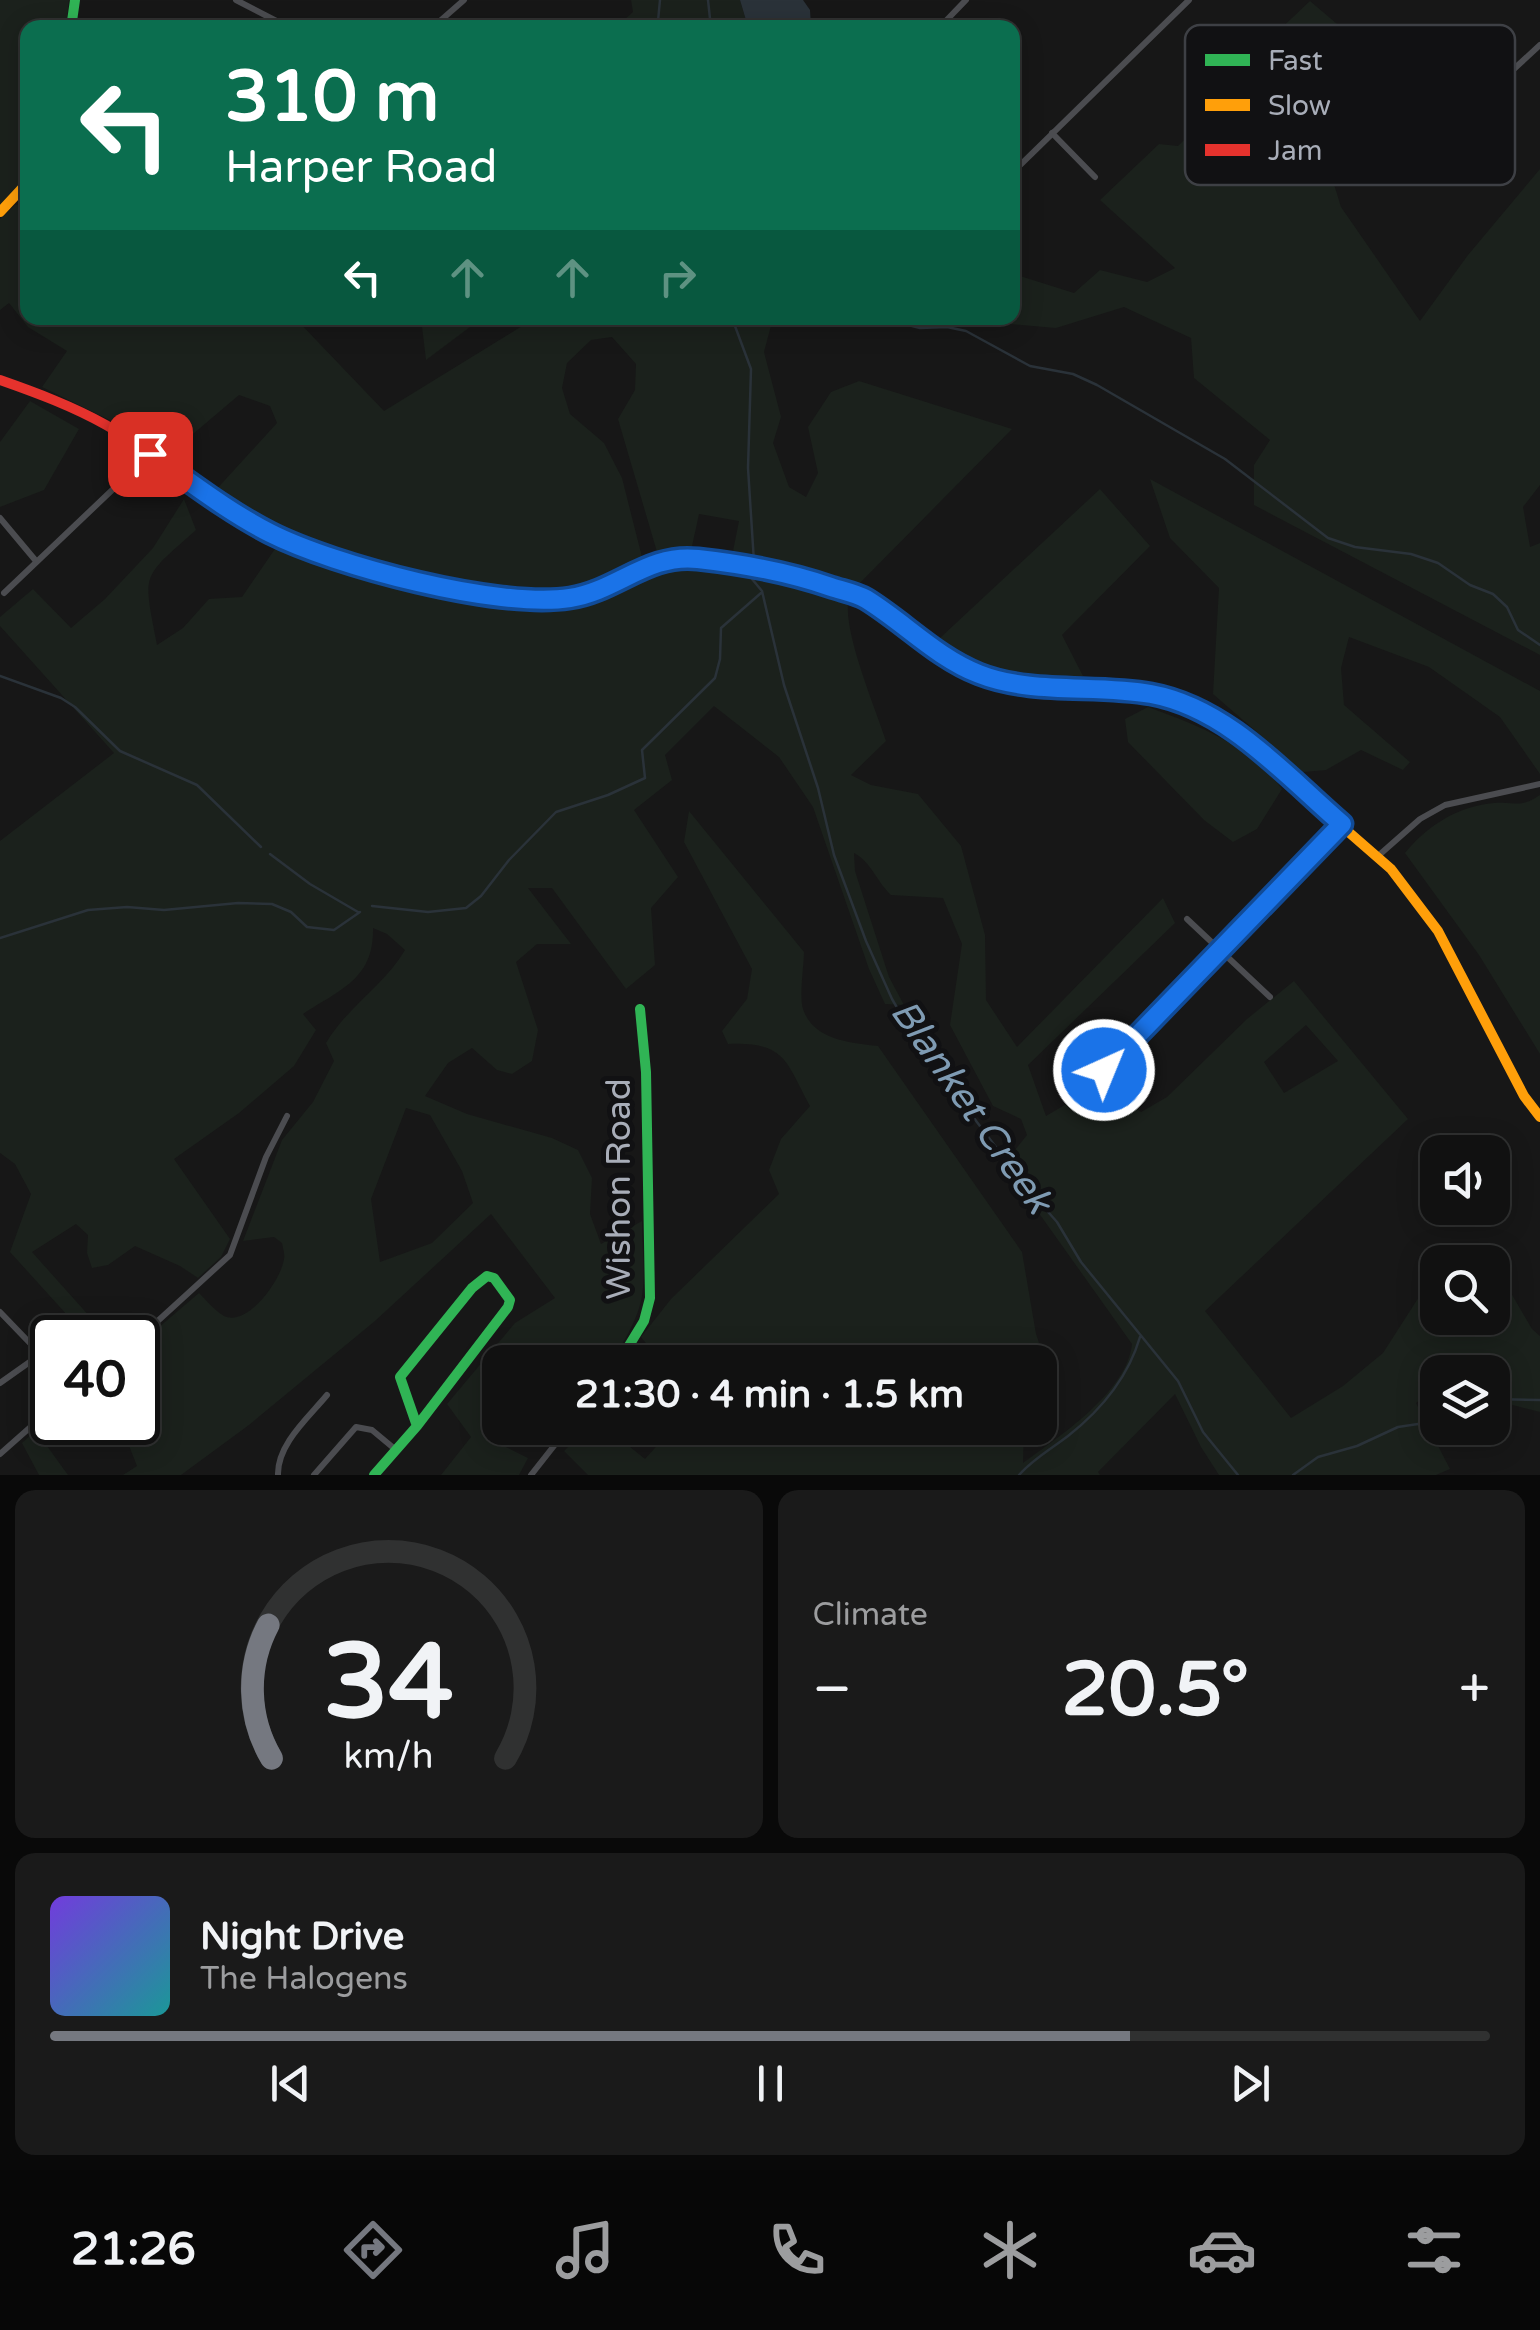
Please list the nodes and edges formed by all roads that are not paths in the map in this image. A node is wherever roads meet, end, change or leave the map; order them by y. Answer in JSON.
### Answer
{"nodes":[{"id":1,"x":236,"y":0,"type":"edge"},
{"id":2,"x":464,"y":0,"type":"edge"},
{"id":3,"x":966,"y":0,"type":"edge"},
{"id":4,"x":1189,"y":0,"type":"edge"},
{"id":5,"x":275,"y":20,"type":"edge"},
{"id":6,"x":441,"y":20,"type":"edge"},
{"id":7,"x":947,"y":20,"type":"edge"},
{"id":8,"x":1540,"y":46,"type":"edge"},
{"id":9,"x":1515,"y":69,"type":"edge"},
{"id":10,"x":1052,"y":133,"type":"junction"},
{"id":11,"x":1020,"y":164,"type":"edge"},
{"id":12,"x":1095,"y":177,"type":"dead end"},
{"id":13,"x":20,"y":191,"type":"edge"},
{"id":14,"x":0,"y":212,"type":"edge"},
{"id":15,"x":0,"y":380,"type":"edge"},
{"id":16,"x":150,"y":454,"type":"junction"},
{"id":17,"x":0,"y":518,"type":"edge"},
{"id":18,"x":36,"y":561,"type":"junction"},
{"id":19,"x":4,"y":593,"type":"dead end"},
{"id":20,"x":1540,"y":784,"type":"edge"},
{"id":21,"x":1342,"y":824,"type":"junction"},
{"id":22,"x":1378,"y":856,"type":"junction"},
{"id":23,"x":1187,"y":919,"type":"dead end"},
{"id":24,"x":1220,"y":950,"type":"junction"},
{"id":25,"x":1270,"y":997,"type":"dead end"},
{"id":26,"x":640,"y":1009,"type":"dead end"},
{"id":27,"x":1104,"y":1070,"type":"dead end"},
{"id":28,"x":288,"y":1116,"type":"dead end"},
{"id":29,"x":1540,"y":1117,"type":"edge"},
{"id":30,"x":0,"y":1312,"type":"edge"},
{"id":31,"x":160,"y":1319,"type":"edge"},
{"id":32,"x":30,"y":1343,"type":"edge"},
{"id":33,"x":629,"y":1345,"type":"edge"},
{"id":34,"x":30,"y":1362,"type":"edge"},
{"id":35,"x":0,"y":1383,"type":"edge"},
{"id":36,"x":327,"y":1395,"type":"dead end"},
{"id":37,"x":417,"y":1426,"type":"junction"},
{"id":38,"x":30,"y":1427,"type":"edge"},
{"id":39,"x":555,"y":1445,"type":"edge"},
{"id":40,"x":396,"y":1450,"type":"junction"},
{"id":41,"x":0,"y":1454,"type":"edge"},
{"id":42,"x":278,"y":1475,"type":"edge"},
{"id":43,"x":314,"y":1475,"type":"edge"},
{"id":44,"x":374,"y":1475,"type":"edge"},
{"id":45,"x":531,"y":1475,"type":"edge"}],
"edges":[{"from":1,"to":5,"type":"street"},
{"from":2,"to":6,"type":"street"},
{"from":3,"to":7,"type":"street"},
{"from":4,"to":10,"type":"street"},
{"from":8,"to":9,"type":"street"},
{"from":10,"to":11,"type":"street"},
{"from":10,"to":12,"type":"street"},
{"from":13,"to":14,"type":"street"},
{"from":15,"to":16,"type":"street"},
{"from":16,"to":18,"type":"street"},
{"from":16,"to":21,"type":"street"},
{"from":17,"to":18,"type":"street"},
{"from":18,"to":19,"type":"street"},
{"from":20,"to":22,"type":"street"},
{"from":21,"to":22,"type":"street"},
{"from":21,"to":24,"type":"street"},
{"from":22,"to":29,"type":"street"},
{"from":23,"to":24,"type":"street"},
{"from":24,"to":25,"type":"street"},
{"from":24,"to":27,"type":"street"},
{"from":26,"to":33,"type":"street","name":"Wishon Road"},
{"from":28,"to":31,"type":"street"},
{"from":30,"to":32,"type":"street"},
{"from":34,"to":35,"type":"street"},
{"from":36,"to":42,"type":"street"},
{"from":37,"to":37,"type":"street"},
{"from":37,"to":40,"type":"street"},
{"from":38,"to":41,"type":"street"},
{"from":39,"to":45,"type":"street"},
{"from":40,"to":43,"type":"street"},
{"from":40,"to":44,"type":"street"}]}
